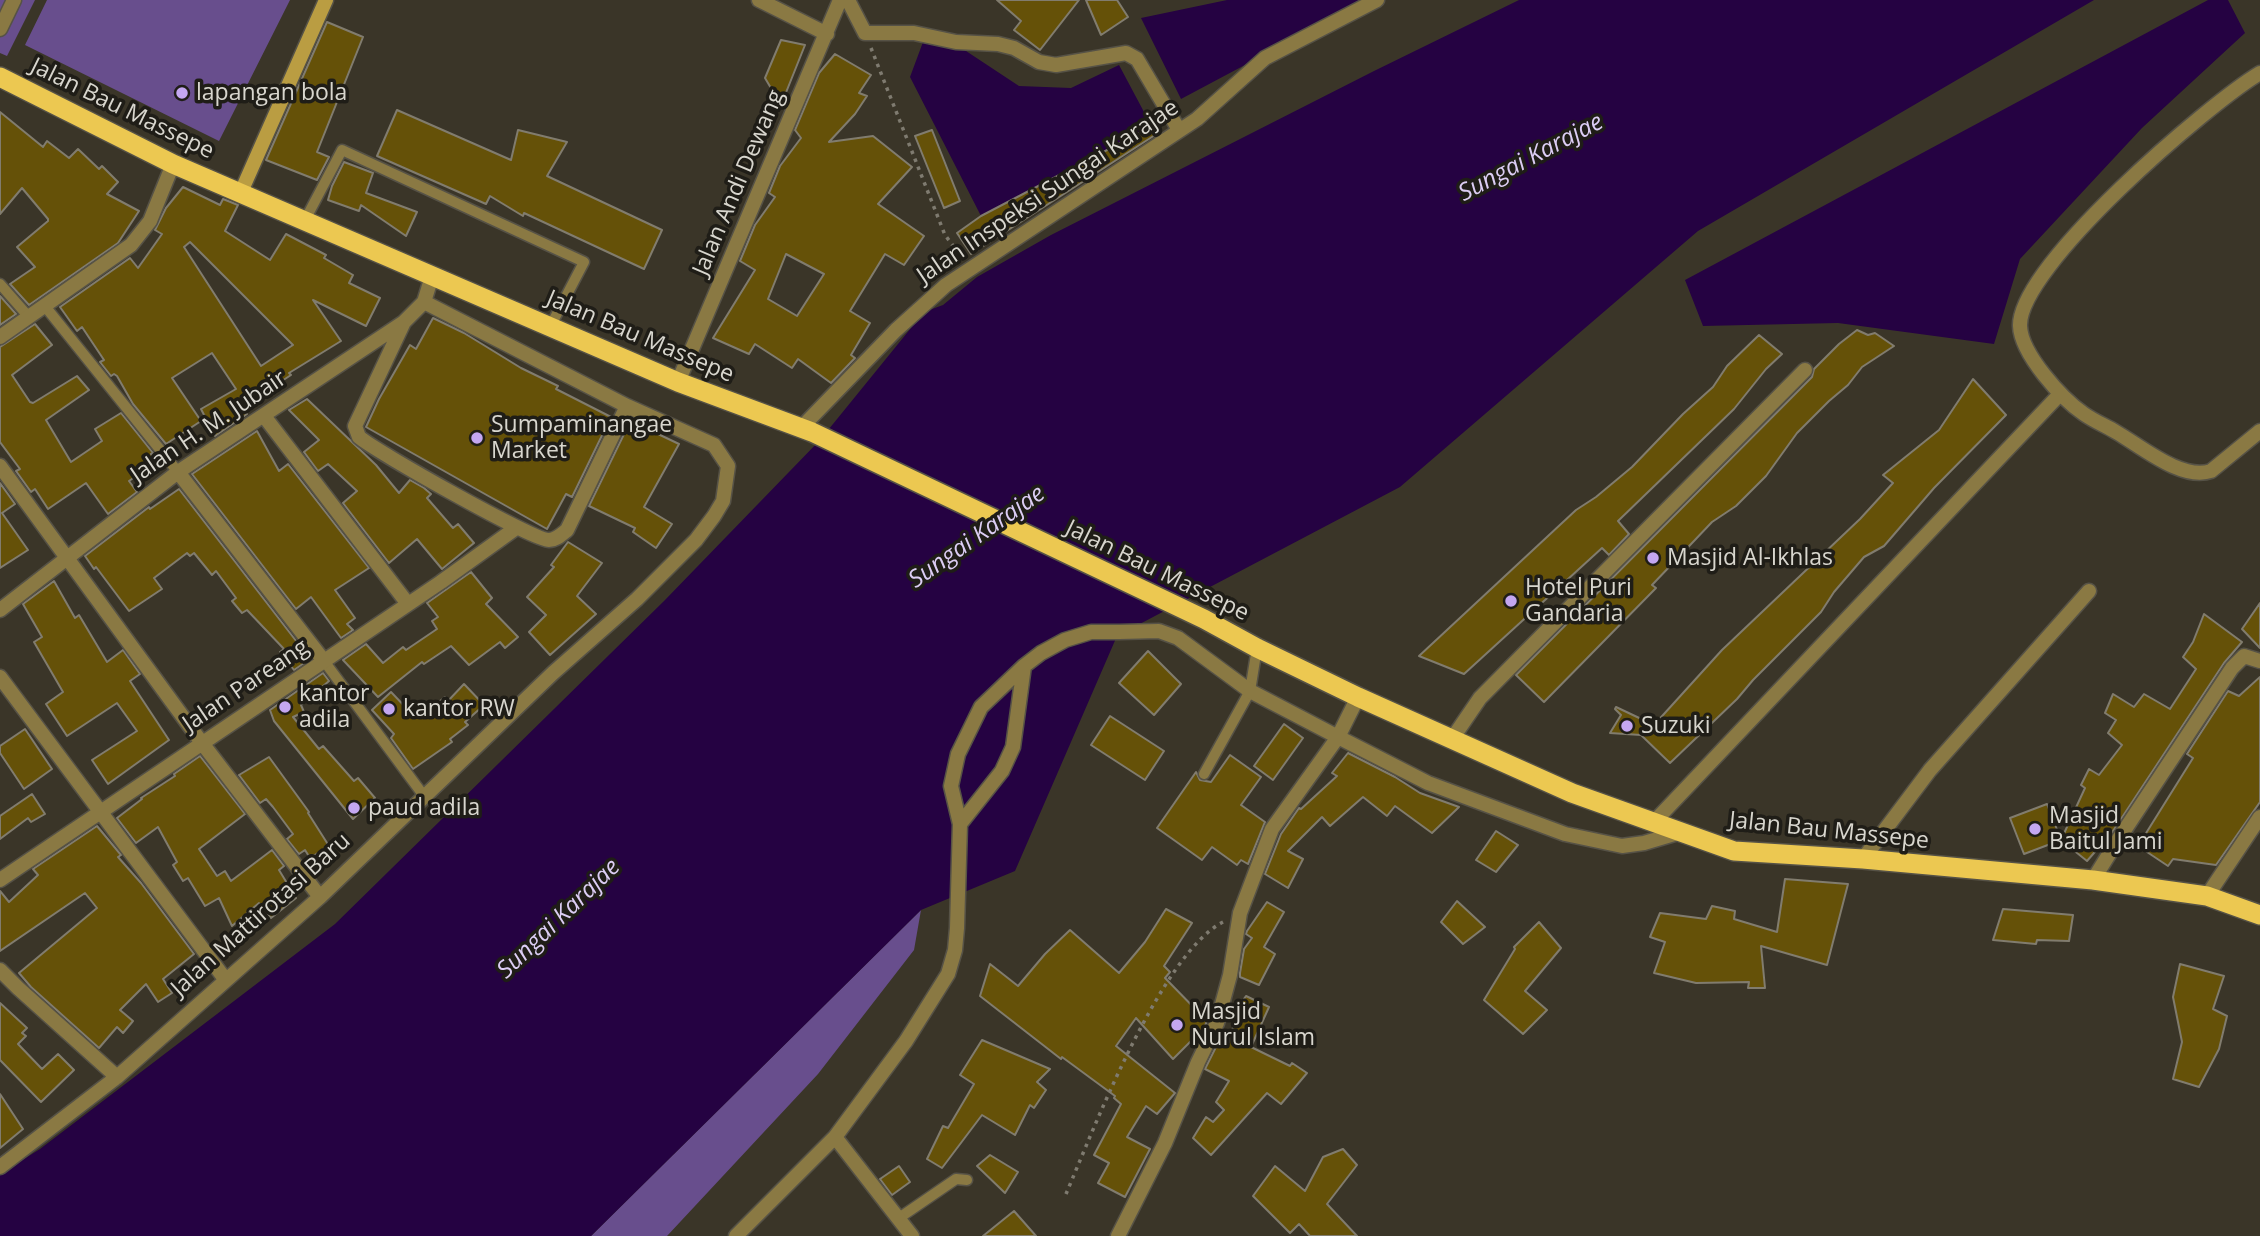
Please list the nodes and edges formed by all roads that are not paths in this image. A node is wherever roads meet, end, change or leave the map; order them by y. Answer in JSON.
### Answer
{"nodes":[{"id":1,"x":14,"y":0,"type":"edge"},
{"id":2,"x":326,"y":0,"type":"edge"},
{"id":3,"x":759,"y":0,"type":"edge"},
{"id":4,"x":840,"y":0,"type":"edge"},
{"id":5,"x":848,"y":0,"type":"edge"},
{"id":6,"x":1377,"y":0,"type":"edge"},
{"id":7,"x":0,"y":29,"type":"edge"},
{"id":8,"x":827,"y":34,"type":"junction"},
{"id":9,"x":2260,"y":73,"type":"edge"},
{"id":10,"x":0,"y":77,"type":"edge"},
{"id":11,"x":1179,"y":130,"type":"junction"},
{"id":12,"x":173,"y":164,"type":"junction"},
{"id":13,"x":241,"y":192,"type":"junction"},
{"id":14,"x":304,"y":220,"type":"junction"},
{"id":15,"x":432,"y":276,"type":"junction"},
{"id":16,"x":0,"y":284,"type":"edge"},
{"id":17,"x":424,"y":302,"type":"junction"},
{"id":18,"x":44,"y":305,"type":"junction"},
{"id":19,"x":28,"y":316,"type":"junction"},
{"id":20,"x":404,"y":322,"type":"junction"},
{"id":21,"x":550,"y":327,"type":"junction"},
{"id":22,"x":0,"y":337,"type":"edge"},
{"id":23,"x":1805,"y":370,"type":"dead end"},
{"id":24,"x":678,"y":383,"type":"junction"},
{"id":25,"x":2060,"y":394,"type":"junction"},
{"id":26,"x":627,"y":406,"type":"junction"},
{"id":27,"x":264,"y":416,"type":"junction"},
{"id":28,"x":806,"y":430,"type":"junction"},
{"id":29,"x":2260,"y":431,"type":"edge"},
{"id":30,"x":0,"y":466,"type":"edge"},
{"id":31,"x":178,"y":472,"type":"junction"},
{"id":32,"x":516,"y":528,"type":"junction"},
{"id":33,"x":67,"y":557,"type":"junction"},
{"id":34,"x":2089,"y":591,"type":"dead end"},
{"id":35,"x":408,"y":604,"type":"junction"},
{"id":36,"x":0,"y":610,"type":"edge"},
{"id":37,"x":1257,"y":648,"type":"junction"},
{"id":38,"x":324,"y":661,"type":"junction"},
{"id":39,"x":2260,"y":661,"type":"edge"},
{"id":40,"x":1024,"y":666,"type":"junction"},
{"id":41,"x":0,"y":677,"type":"edge"},
{"id":42,"x":1250,"y":691,"type":"junction"},
{"id":43,"x":1358,"y":697,"type":"junction"},
{"id":44,"x":1338,"y":737,"type":"junction"},
{"id":45,"x":1452,"y":739,"type":"junction"},
{"id":46,"x":202,"y":743,"type":"junction"},
{"id":47,"x":1204,"y":774,"type":"dead end"},
{"id":48,"x":424,"y":796,"type":"junction"},
{"id":49,"x":100,"y":812,"type":"junction"},
{"id":50,"x":2260,"y":817,"type":"edge"},
{"id":51,"x":1653,"y":823,"type":"junction"},
{"id":52,"x":960,"y":824,"type":"junction"},
{"id":53,"x":1681,"y":832,"type":"junction"},
{"id":54,"x":1863,"y":859,"type":"junction"},
{"id":55,"x":0,"y":880,"type":"edge"},
{"id":56,"x":2094,"y":880,"type":"junction"},
{"id":57,"x":2207,"y":896,"type":"junction"},
{"id":58,"x":320,"y":897,"type":"junction"},
{"id":59,"x":2260,"y":915,"type":"edge"},
{"id":60,"x":0,"y":970,"type":"edge"},
{"id":61,"x":225,"y":979,"type":"junction"},
{"id":62,"x":117,"y":1077,"type":"junction"},
{"id":63,"x":835,"y":1136,"type":"junction"},
{"id":64,"x":0,"y":1167,"type":"edge"},
{"id":65,"x":967,"y":1181,"type":"dead end"},
{"id":66,"x":899,"y":1218,"type":"junction"},
{"id":67,"x":736,"y":1236,"type":"edge"},
{"id":68,"x":912,"y":1236,"type":"edge"},
{"id":69,"x":1118,"y":1236,"type":"edge"}],
"edges":[{"from":1,"to":7,"type":"street"},
{"from":2,"to":13,"type":"main road"},
{"from":3,"to":8,"type":"street"},
{"from":4,"to":8,"type":"street","name":"Jalan Andi Dewang"},
{"from":5,"to":11,"type":"street"},
{"from":6,"to":11,"type":"street","name":"Jalan Inspeksi Sungai Karajae"},
{"from":8,"to":24,"type":"street","name":"Jalan Andi Dewang"},
{"from":9,"to":25,"type":"street"},
{"from":10,"to":12,"type":"highway","name":"Jalan Bau Massepe"},
{"from":11,"to":28,"type":"street","name":"Jalan Inspeksi Sungai Karajae"},
{"from":12,"to":13,"type":"highway","name":"Jalan Bau Massepe"},
{"from":12,"to":18,"type":"street"},
{"from":13,"to":14,"type":"highway","name":"Jalan Bau Massepe"},
{"from":14,"to":15,"type":"highway","name":"Jalan Bau Massepe"},
{"from":14,"to":21,"type":"lane"},
{"from":15,"to":17,"type":"street","name":"Jalan H. M. Jubair"},
{"from":15,"to":21,"type":"highway","name":"Jalan Bau Massepe"},
{"from":16,"to":19,"type":"lane"},
{"from":17,"to":20,"type":"street","name":"Jalan H. M. Jubair"},
{"from":17,"to":26,"type":"street"},
{"from":18,"to":19,"type":"street"},
{"from":18,"to":31,"type":"lane"},
{"from":19,"to":22,"type":"street"},
{"from":20,"to":27,"type":"street","name":"Jalan H. M. Jubair"},
{"from":20,"to":32,"type":"street"},
{"from":21,"to":24,"type":"highway","name":"Jalan Bau Massepe"},
{"from":23,"to":45,"type":"street"},
{"from":24,"to":28,"type":"highway","name":"Jalan Bau Massepe"},
{"from":25,"to":29,"type":"street"},
{"from":25,"to":51,"type":"street"},
{"from":26,"to":32,"type":"street"},
{"from":26,"to":48,"type":"street","name":"Jalan Mattirotasi Baru"},
{"from":27,"to":31,"type":"street","name":"Jalan H. M. Jubair"},
{"from":27,"to":35,"type":"street"},
{"from":28,"to":37,"type":"highway","name":"Jalan Bau Massepe"},
{"from":30,"to":33,"type":"street"},
{"from":31,"to":33,"type":"street","name":"Jalan H. M. Jubair"},
{"from":31,"to":38,"type":"street"},
{"from":32,"to":35,"type":"street","name":"Jalan Pareang"},
{"from":33,"to":36,"type":"street","name":"Jalan H. M. Jubair"},
{"from":33,"to":46,"type":"street"},
{"from":34,"to":54,"type":"street"},
{"from":35,"to":38,"type":"street","name":"Jalan Pareang"},
{"from":37,"to":42,"type":"lane"},
{"from":37,"to":43,"type":"highway","name":"Jalan Bau Massepe"},
{"from":38,"to":46,"type":"street","name":"Jalan Pareang"},
{"from":38,"to":48,"type":"lane"},
{"from":39,"to":56,"type":"street"},
{"from":40,"to":42,"type":"street"},
{"from":40,"to":52,"type":"street"},
{"from":40,"to":52,"type":"street"},
{"from":41,"to":49,"type":"street"},
{"from":42,"to":44,"type":"street"},
{"from":42,"to":47,"type":"lane"},
{"from":43,"to":44,"type":"street"},
{"from":43,"to":45,"type":"highway","name":"Jalan Bau Massepe"},
{"from":44,"to":53,"type":"street"},
{"from":44,"to":69,"type":"street"},
{"from":45,"to":51,"type":"highway","name":"Jalan Bau Massepe"},
{"from":46,"to":49,"type":"street","name":"Jalan Pareang"},
{"from":46,"to":58,"type":"street"},
{"from":48,"to":58,"type":"street","name":"Jalan Mattirotasi Baru"},
{"from":49,"to":55,"type":"street","name":"Jalan Pareang"},
{"from":49,"to":61,"type":"street"},
{"from":50,"to":57,"type":"street"},
{"from":51,"to":53,"type":"highway","name":"Jalan Bau Massepe"},
{"from":52,"to":63,"type":"street"},
{"from":53,"to":54,"type":"highway","name":"Jalan Bau Massepe"},
{"from":54,"to":56,"type":"highway","name":"Jalan Bau Massepe"},
{"from":56,"to":57,"type":"highway","name":"Jalan Bau Massepe"},
{"from":57,"to":59,"type":"highway","name":"Jalan Bau Massepe"},
{"from":58,"to":61,"type":"street","name":"Jalan Mattirotasi Baru"},
{"from":60,"to":62,"type":"street"},
{"from":61,"to":62,"type":"street","name":"Jalan Mattirotasi Baru"},
{"from":62,"to":64,"type":"street","name":"Jalan Mattirotasi Baru"},
{"from":63,"to":66,"type":"street"},
{"from":63,"to":67,"type":"street"},
{"from":65,"to":66,"type":"lane"},
{"from":66,"to":68,"type":"street"}]}
